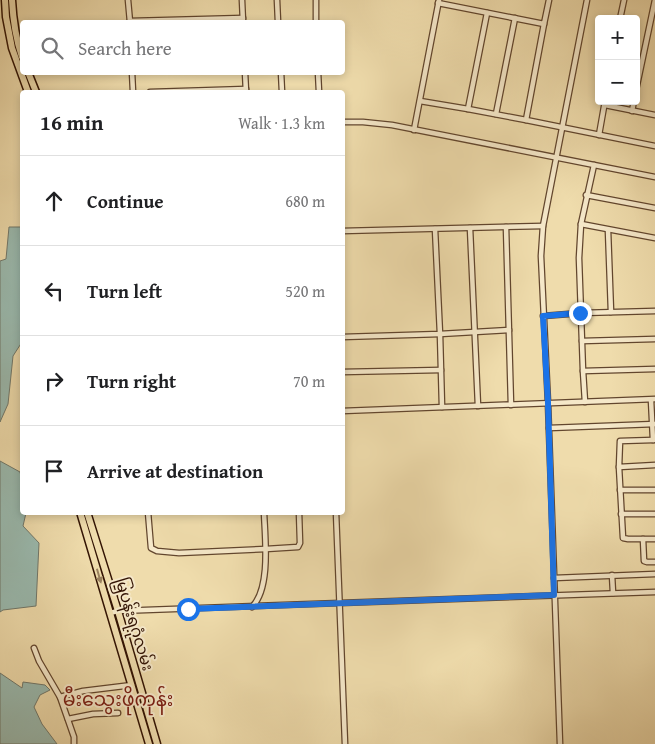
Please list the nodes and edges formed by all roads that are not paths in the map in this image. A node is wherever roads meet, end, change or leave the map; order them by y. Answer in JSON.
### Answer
{"nodes":[{"id":1,"x":5,"y":0,"type":"edge"},
{"id":2,"x":12,"y":0,"type":"edge"},
{"id":3,"x":128,"y":0,"type":"edge"},
{"id":4,"x":242,"y":0,"type":"edge"},
{"id":5,"x":277,"y":0,"type":"edge"},
{"id":6,"x":316,"y":0,"type":"edge"},
{"id":7,"x":549,"y":0,"type":"edge"},
{"id":8,"x":586,"y":0,"type":"edge"},
{"id":9,"x":624,"y":0,"type":"edge"},
{"id":10,"x":655,"y":0,"type":"edge"},
{"id":11,"x":439,"y":2,"type":"edge"},
{"id":12,"x":486,"y":13,"type":"junction"},
{"id":13,"x":621,"y":15,"type":"edge"},
{"id":14,"x":515,"y":18,"type":"junction"},
{"id":15,"x":130,"y":20,"type":"edge"},
{"id":16,"x":243,"y":20,"type":"edge"},
{"id":17,"x":278,"y":20,"type":"edge"},
{"id":18,"x":316,"y":20,"type":"edge"},
{"id":19,"x":544,"y":24,"type":"junction"},
{"id":20,"x":20,"y":50,"type":"edge"},
{"id":21,"x":20,"y":70,"type":"edge"},
{"id":22,"x":640,"y":71,"type":"edge"},
{"id":23,"x":22,"y":75,"type":"edge"},
{"id":24,"x":29,"y":75,"type":"edge"},
{"id":25,"x":132,"y":75,"type":"edge"},
{"id":26,"x":245,"y":75,"type":"edge"},
{"id":27,"x":281,"y":75,"type":"edge"},
{"id":28,"x":318,"y":75,"type":"edge"},
{"id":29,"x":27,"y":90,"type":"edge"},
{"id":30,"x":35,"y":90,"type":"edge"},
{"id":31,"x":133,"y":90,"type":"edge"},
{"id":32,"x":246,"y":90,"type":"edge"},
{"id":33,"x":282,"y":90,"type":"edge"},
{"id":34,"x":319,"y":90,"type":"edge"},
{"id":35,"x":420,"y":101,"type":"junction"},
{"id":36,"x":605,"y":105,"type":"edge"},
{"id":37,"x":612,"y":105,"type":"edge"},
{"id":38,"x":633,"y":105,"type":"edge"},
{"id":39,"x":468,"y":109,"type":"junction"},
{"id":40,"x":632,"y":111,"type":"junction"},
{"id":41,"x":496,"y":114,"type":"junction"},
{"id":42,"x":655,"y":115,"type":"edge"},
{"id":43,"x":526,"y":120,"type":"junction"},
{"id":44,"x":345,"y":122,"type":"edge"},
{"id":45,"x":562,"y":128,"type":"junction"},
{"id":46,"x":414,"y":130,"type":"junction"},
{"id":47,"x":599,"y":135,"type":"junction"},
{"id":48,"x":655,"y":146,"type":"edge"},
{"id":49,"x":556,"y":157,"type":"junction"},
{"id":50,"x":594,"y":165,"type":"junction"},
{"id":51,"x":655,"y":177,"type":"edge"},
{"id":52,"x":586,"y":195,"type":"junction"},
{"id":53,"x":655,"y":208,"type":"edge"},
{"id":54,"x":581,"y":224,"type":"junction"},
{"id":55,"x":543,"y":226,"type":"junction"},
{"id":56,"x":506,"y":227,"type":"junction"},
{"id":57,"x":470,"y":228,"type":"junction"},
{"id":58,"x":435,"y":229,"type":"junction"},
{"id":59,"x":345,"y":230,"type":"edge"},
{"id":60,"x":608,"y":230,"type":"junction"},
{"id":61,"x":655,"y":238,"type":"edge"},
{"id":62,"x":655,"y":311,"type":"edge"},
{"id":63,"x":611,"y":312,"type":"junction"},
{"id":64,"x":580,"y":313,"type":"junction"},
{"id":65,"x":543,"y":316,"type":"junction"},
{"id":66,"x":509,"y":330,"type":"junction"},
{"id":67,"x":475,"y":332,"type":"junction"},
{"id":68,"x":440,"y":334,"type":"junction"},
{"id":69,"x":345,"y":337,"type":"edge"},
{"id":70,"x":655,"y":339,"type":"edge"},
{"id":71,"x":582,"y":341,"type":"junction"},
{"id":72,"x":655,"y":369,"type":"edge"},
{"id":73,"x":440,"y":370,"type":"junction"},
{"id":74,"x":345,"y":372,"type":"edge"},
{"id":75,"x":583,"y":372,"type":"junction"},
{"id":76,"x":653,"y":400,"type":"edge"},
{"id":77,"x":585,"y":402,"type":"junction"},
{"id":78,"x":548,"y":403,"type":"junction"},
{"id":79,"x":511,"y":405,"type":"junction"},
{"id":80,"x":478,"y":406,"type":"junction"},
{"id":81,"x":442,"y":407,"type":"junction"},
{"id":82,"x":345,"y":411,"type":"edge"},
{"id":83,"x":654,"y":424,"type":"edge"},
{"id":84,"x":549,"y":428,"type":"junction"},
{"id":85,"x":654,"y":440,"type":"edge"},
{"id":86,"x":655,"y":465,"type":"edge"},
{"id":87,"x":619,"y":467,"type":"junction"},
{"id":88,"x":620,"y":490,"type":"junction"},
{"id":89,"x":655,"y":490,"type":"edge"},
{"id":90,"x":621,"y":514,"type":"junction"},
{"id":91,"x":655,"y":514,"type":"edge"},
{"id":92,"x":81,"y":515,"type":"edge"},
{"id":93,"x":88,"y":515,"type":"edge"},
{"id":94,"x":148,"y":515,"type":"edge"},
{"id":95,"x":264,"y":515,"type":"edge"},
{"id":96,"x":299,"y":515,"type":"edge"},
{"id":97,"x":336,"y":515,"type":"edge"},
{"id":98,"x":643,"y":539,"type":"junction"},
{"id":99,"x":655,"y":539,"type":"edge"},
{"id":100,"x":266,"y":549,"type":"junction"},
{"id":101,"x":655,"y":562,"type":"edge"},
{"id":102,"x":655,"y":574,"type":"edge"},
{"id":103,"x":612,"y":575,"type":"junction"},
{"id":104,"x":554,"y":578,"type":"junction"},
{"id":105,"x":655,"y":592,"type":"edge"},
{"id":106,"x":613,"y":593,"type":"junction"},
{"id":107,"x":554,"y":595,"type":"junction"},
{"id":108,"x":339,"y":603,"type":"junction"},
{"id":109,"x":252,"y":607,"type":"junction"},
{"id":110,"x":118,"y":611,"type":"junction"},
{"id":111,"x":110,"y":613,"type":"junction"},
{"id":112,"x":34,"y":648,"type":"dead end"},
{"id":113,"x":132,"y":685,"type":"junction"},
{"id":114,"x":60,"y":697,"type":"junction"},
{"id":115,"x":118,"y":713,"type":"dead end"},
{"id":116,"x":68,"y":719,"type":"junction"},
{"id":117,"x":74,"y":744,"type":"edge"},
{"id":118,"x":149,"y":744,"type":"edge"},
{"id":119,"x":157,"y":744,"type":"edge"},
{"id":120,"x":345,"y":744,"type":"edge"},
{"id":121,"x":560,"y":744,"type":"edge"}],
"edges":[{"from":1,"to":21,"type":"main road"},
{"from":2,"to":20,"type":"main road"},
{"from":3,"to":15,"type":"street"},
{"from":4,"to":16,"type":"street"},
{"from":5,"to":17,"type":"street"},
{"from":6,"to":18,"type":"street"},
{"from":7,"to":19,"type":"street"},
{"from":8,"to":45,"type":"street"},
{"from":9,"to":13,"type":"street"},
{"from":10,"to":22,"type":"street"},
{"from":11,"to":12,"type":"street"},
{"from":11,"to":35,"type":"street"},
{"from":12,"to":14,"type":"street"},
{"from":12,"to":39,"type":"street"},
{"from":14,"to":19,"type":"street"},
{"from":14,"to":41,"type":"street"},
{"from":19,"to":43,"type":"street"},
{"from":23,"to":29,"type":"main road"},
{"from":24,"to":30,"type":"main road"},
{"from":25,"to":31,"type":"street"},
{"from":26,"to":32,"type":"street"},
{"from":27,"to":33,"type":"street"},
{"from":28,"to":34,"type":"street"},
{"from":35,"to":39,"type":"street"},
{"from":35,"to":46,"type":"street"},
{"from":36,"to":47,"type":"street"},
{"from":37,"to":40,"type":"street"},
{"from":38,"to":40,"type":"street"},
{"from":39,"to":41,"type":"street"},
{"from":40,"to":42,"type":"street"},
{"from":41,"to":43,"type":"street"},
{"from":43,"to":45,"type":"street"},
{"from":44,"to":46,"type":"street"},
{"from":45,"to":47,"type":"street"},
{"from":45,"to":49,"type":"street"},
{"from":46,"to":49,"type":"street"},
{"from":47,"to":48,"type":"street"},
{"from":49,"to":50,"type":"street"},
{"from":49,"to":55,"type":"street"},
{"from":50,"to":51,"type":"street"},
{"from":50,"to":52,"type":"street"},
{"from":52,"to":53,"type":"street"},
{"from":52,"to":54,"type":"street"},
{"from":54,"to":60,"type":"street"},
{"from":54,"to":64,"type":"street"},
{"from":55,"to":56,"type":"street"},
{"from":55,"to":65,"type":"street"},
{"from":56,"to":57,"type":"street"},
{"from":56,"to":66,"type":"street"},
{"from":57,"to":58,"type":"street"},
{"from":57,"to":67,"type":"street"},
{"from":58,"to":59,"type":"street"},
{"from":58,"to":68,"type":"street"},
{"from":60,"to":61,"type":"street"},
{"from":60,"to":63,"type":"street"},
{"from":62,"to":63,"type":"street"},
{"from":63,"to":64,"type":"street"},
{"from":64,"to":65,"type":"street"},
{"from":64,"to":71,"type":"street"},
{"from":65,"to":78,"type":"street"},
{"from":66,"to":67,"type":"street"},
{"from":66,"to":79,"type":"street"},
{"from":67,"to":68,"type":"street"},
{"from":67,"to":80,"type":"street"},
{"from":68,"to":69,"type":"street"},
{"from":68,"to":73,"type":"street"},
{"from":70,"to":71,"type":"street"},
{"from":71,"to":75,"type":"street"},
{"from":72,"to":75,"type":"street"},
{"from":73,"to":74,"type":"street"},
{"from":73,"to":81,"type":"street"},
{"from":75,"to":77,"type":"street"},
{"from":76,"to":77,"type":"street"},
{"from":76,"to":83,"type":"street"},
{"from":77,"to":78,"type":"street"},
{"from":78,"to":79,"type":"street"},
{"from":78,"to":84,"type":"street"},
{"from":79,"to":80,"type":"street"},
{"from":80,"to":81,"type":"street"},
{"from":81,"to":82,"type":"street"},
{"from":83,"to":84,"type":"street"},
{"from":83,"to":85,"type":"street"},
{"from":84,"to":104,"type":"street"},
{"from":85,"to":87,"type":"street"},
{"from":86,"to":87,"type":"street"},
{"from":87,"to":88,"type":"street"},
{"from":88,"to":89,"type":"street"},
{"from":88,"to":90,"type":"street"},
{"from":90,"to":91,"type":"street"},
{"from":90,"to":98,"type":"street"},
{"from":92,"to":111,"type":"main road","name":"မြပန်းရဂုံလမ်း","one_way":true},
{"from":93,"to":110,"type":"main road","name":"မြပန်းရဂုံလမ်း"},
{"from":94,"to":100,"type":"street"},
{"from":95,"to":100,"type":"street"},
{"from":96,"to":100,"type":"street"},
{"from":97,"to":108,"type":"street"},
{"from":98,"to":99,"type":"street"},
{"from":98,"to":101,"type":"street"},
{"from":100,"to":109,"type":"street"},
{"from":102,"to":103,"type":"street"},
{"from":103,"to":104,"type":"street"},
{"from":103,"to":106,"type":"street"},
{"from":104,"to":107,"type":"street"},
{"from":105,"to":106,"type":"street"},
{"from":106,"to":107,"type":"street"},
{"from":107,"to":108,"type":"street"},
{"from":107,"to":121,"type":"street"},
{"from":108,"to":109,"type":"street"},
{"from":108,"to":120,"type":"street"},
{"from":109,"to":110,"type":"street"},
{"from":110,"to":111,"type":"street"},
{"from":110,"to":119,"type":"main road","name":"မြပန်းရဂုံလမ်း"},
{"from":111,"to":113,"type":"main road","name":"မြပန်းရဂုံလမ်း"},
{"from":112,"to":114,"type":"street"},
{"from":113,"to":114,"type":"street"},
{"from":113,"to":118,"type":"main road","name":"မြပန်းရဂုံလမ်း"},
{"from":114,"to":116,"type":"street"},
{"from":115,"to":116,"type":"street"},
{"from":116,"to":117,"type":"street"}]}
